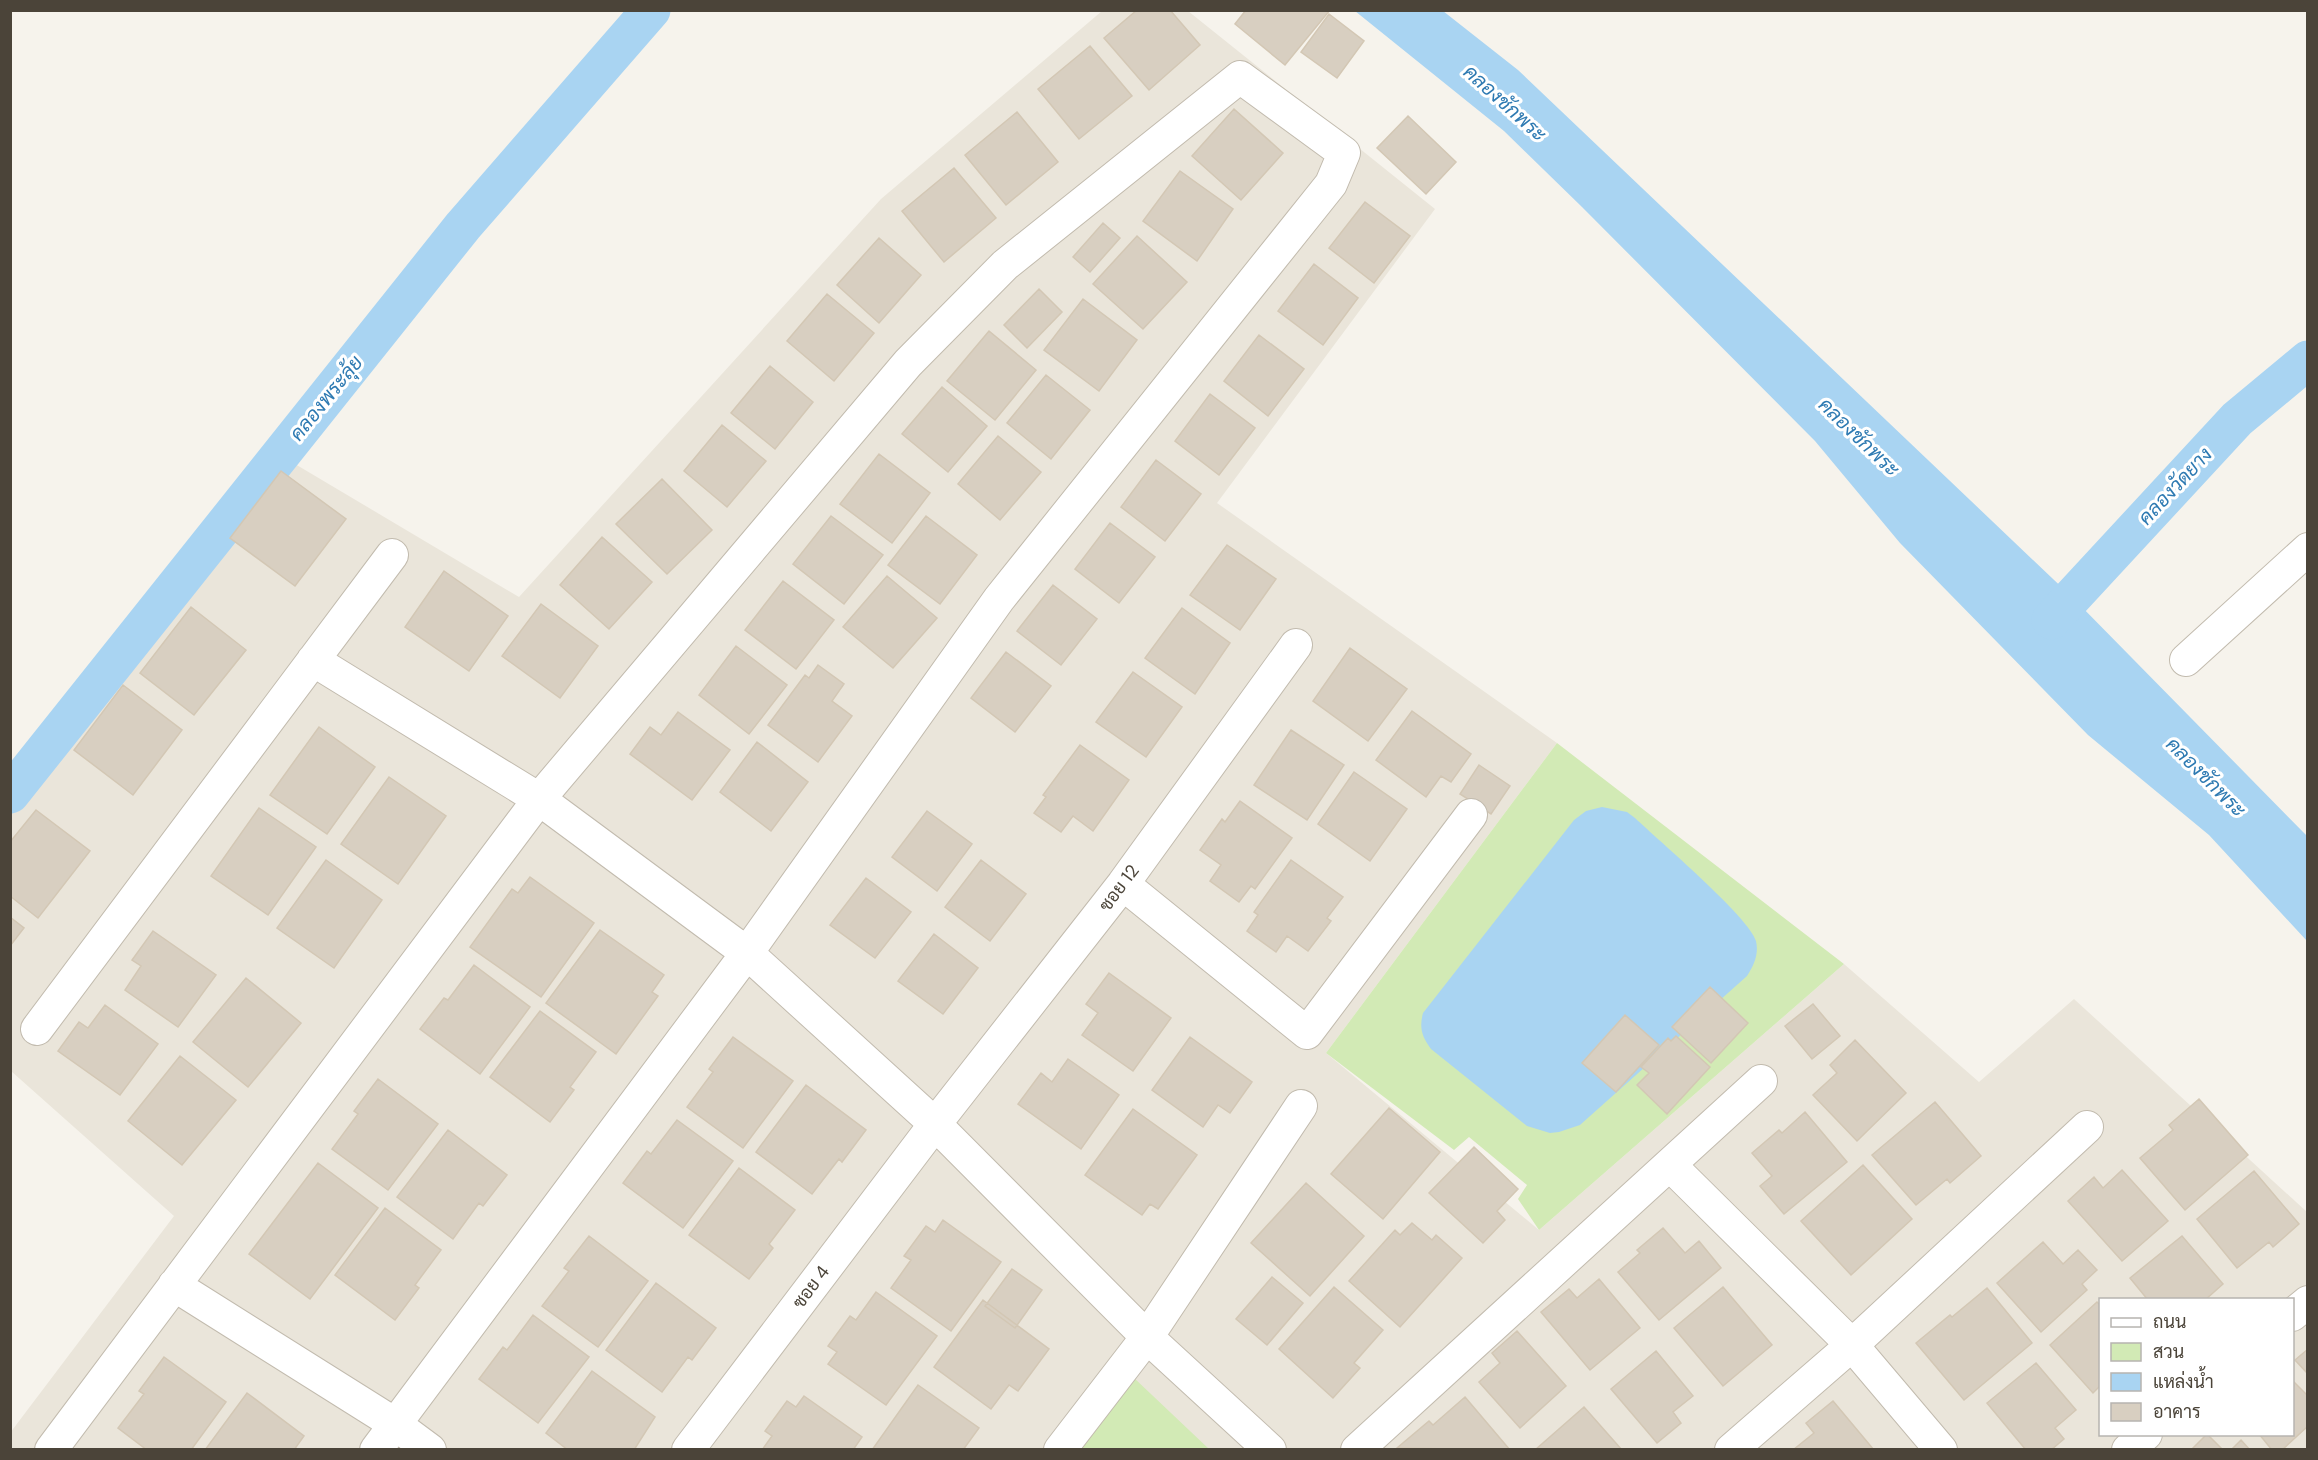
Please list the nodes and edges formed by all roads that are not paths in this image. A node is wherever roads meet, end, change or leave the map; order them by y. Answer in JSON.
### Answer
{"nodes":[{"id":1,"x":2307,"y":549,"type":"edge"},
{"id":2,"x":392,"y":555,"type":"dead end"},
{"id":3,"x":1296,"y":645,"type":"dead end"},
{"id":4,"x":313,"y":660,"type":"junction"},
{"id":5,"x":2186,"y":660,"type":"dead end"},
{"id":6,"x":539,"y":800,"type":"junction"},
{"id":7,"x":1471,"y":815,"type":"dead end"},
{"id":8,"x":1123,"y":884,"type":"junction"},
{"id":9,"x":747,"y":953,"type":"junction"},
{"id":10,"x":36,"y":1029,"type":"dead end"},
{"id":11,"x":1761,"y":1082,"type":"dead end"},
{"id":12,"x":1301,"y":1106,"type":"dead end"},
{"id":13,"x":935,"y":1124,"type":"junction"},
{"id":14,"x":2087,"y":1127,"type":"dead end"},
{"id":15,"x":1670,"y":1165,"type":"junction"},
{"id":16,"x":174,"y":1285,"type":"junction"},
{"id":17,"x":2307,"y":1302,"type":"edge"},
{"id":18,"x":2294,"y":1313,"type":"edge"},
{"id":19,"x":1147,"y":1337,"type":"junction"},
{"id":20,"x":1852,"y":1345,"type":"junction"},
{"id":21,"x":395,"y":1424,"type":"junction"},
{"id":22,"x":2144,"y":1436,"type":"edge"},
{"id":23,"x":51,"y":1449,"type":"edge"},
{"id":24,"x":376,"y":1449,"type":"edge"},
{"id":25,"x":430,"y":1449,"type":"edge"},
{"id":26,"x":688,"y":1449,"type":"edge"},
{"id":27,"x":1060,"y":1449,"type":"edge"},
{"id":28,"x":1270,"y":1449,"type":"edge"},
{"id":29,"x":1357,"y":1449,"type":"edge"},
{"id":30,"x":1731,"y":1449,"type":"edge"},
{"id":31,"x":1941,"y":1449,"type":"edge"},
{"id":32,"x":2128,"y":1449,"type":"edge"}],
"edges":[{"from":1,"to":5,"type":"street"},
{"from":2,"to":4,"type":"street"},
{"from":3,"to":8,"type":"street","name":"ซอย 12"},
{"from":4,"to":6,"type":"street"},
{"from":4,"to":10,"type":"street"},
{"from":6,"to":9,"type":"street"},
{"from":6,"to":9,"type":"street"},
{"from":6,"to":16,"type":"street"},
{"from":7,"to":8,"type":"street"},
{"from":8,"to":13,"type":"street","name":"ซอย 12"},
{"from":9,"to":13,"type":"street"},
{"from":9,"to":21,"type":"street"},
{"from":11,"to":15,"type":"street"},
{"from":12,"to":19,"type":"street"},
{"from":13,"to":19,"type":"street"},
{"from":13,"to":26,"type":"street","name":"ซอย 4"},
{"from":14,"to":20,"type":"street"},
{"from":15,"to":20,"type":"street"},
{"from":15,"to":29,"type":"street"},
{"from":16,"to":21,"type":"street"},
{"from":16,"to":23,"type":"street"},
{"from":17,"to":18,"type":"street"},
{"from":19,"to":27,"type":"street"},
{"from":19,"to":28,"type":"street"},
{"from":20,"to":30,"type":"street"},
{"from":20,"to":31,"type":"street"},
{"from":21,"to":24,"type":"street"},
{"from":21,"to":25,"type":"street"},
{"from":22,"to":32,"type":"street"}]}
